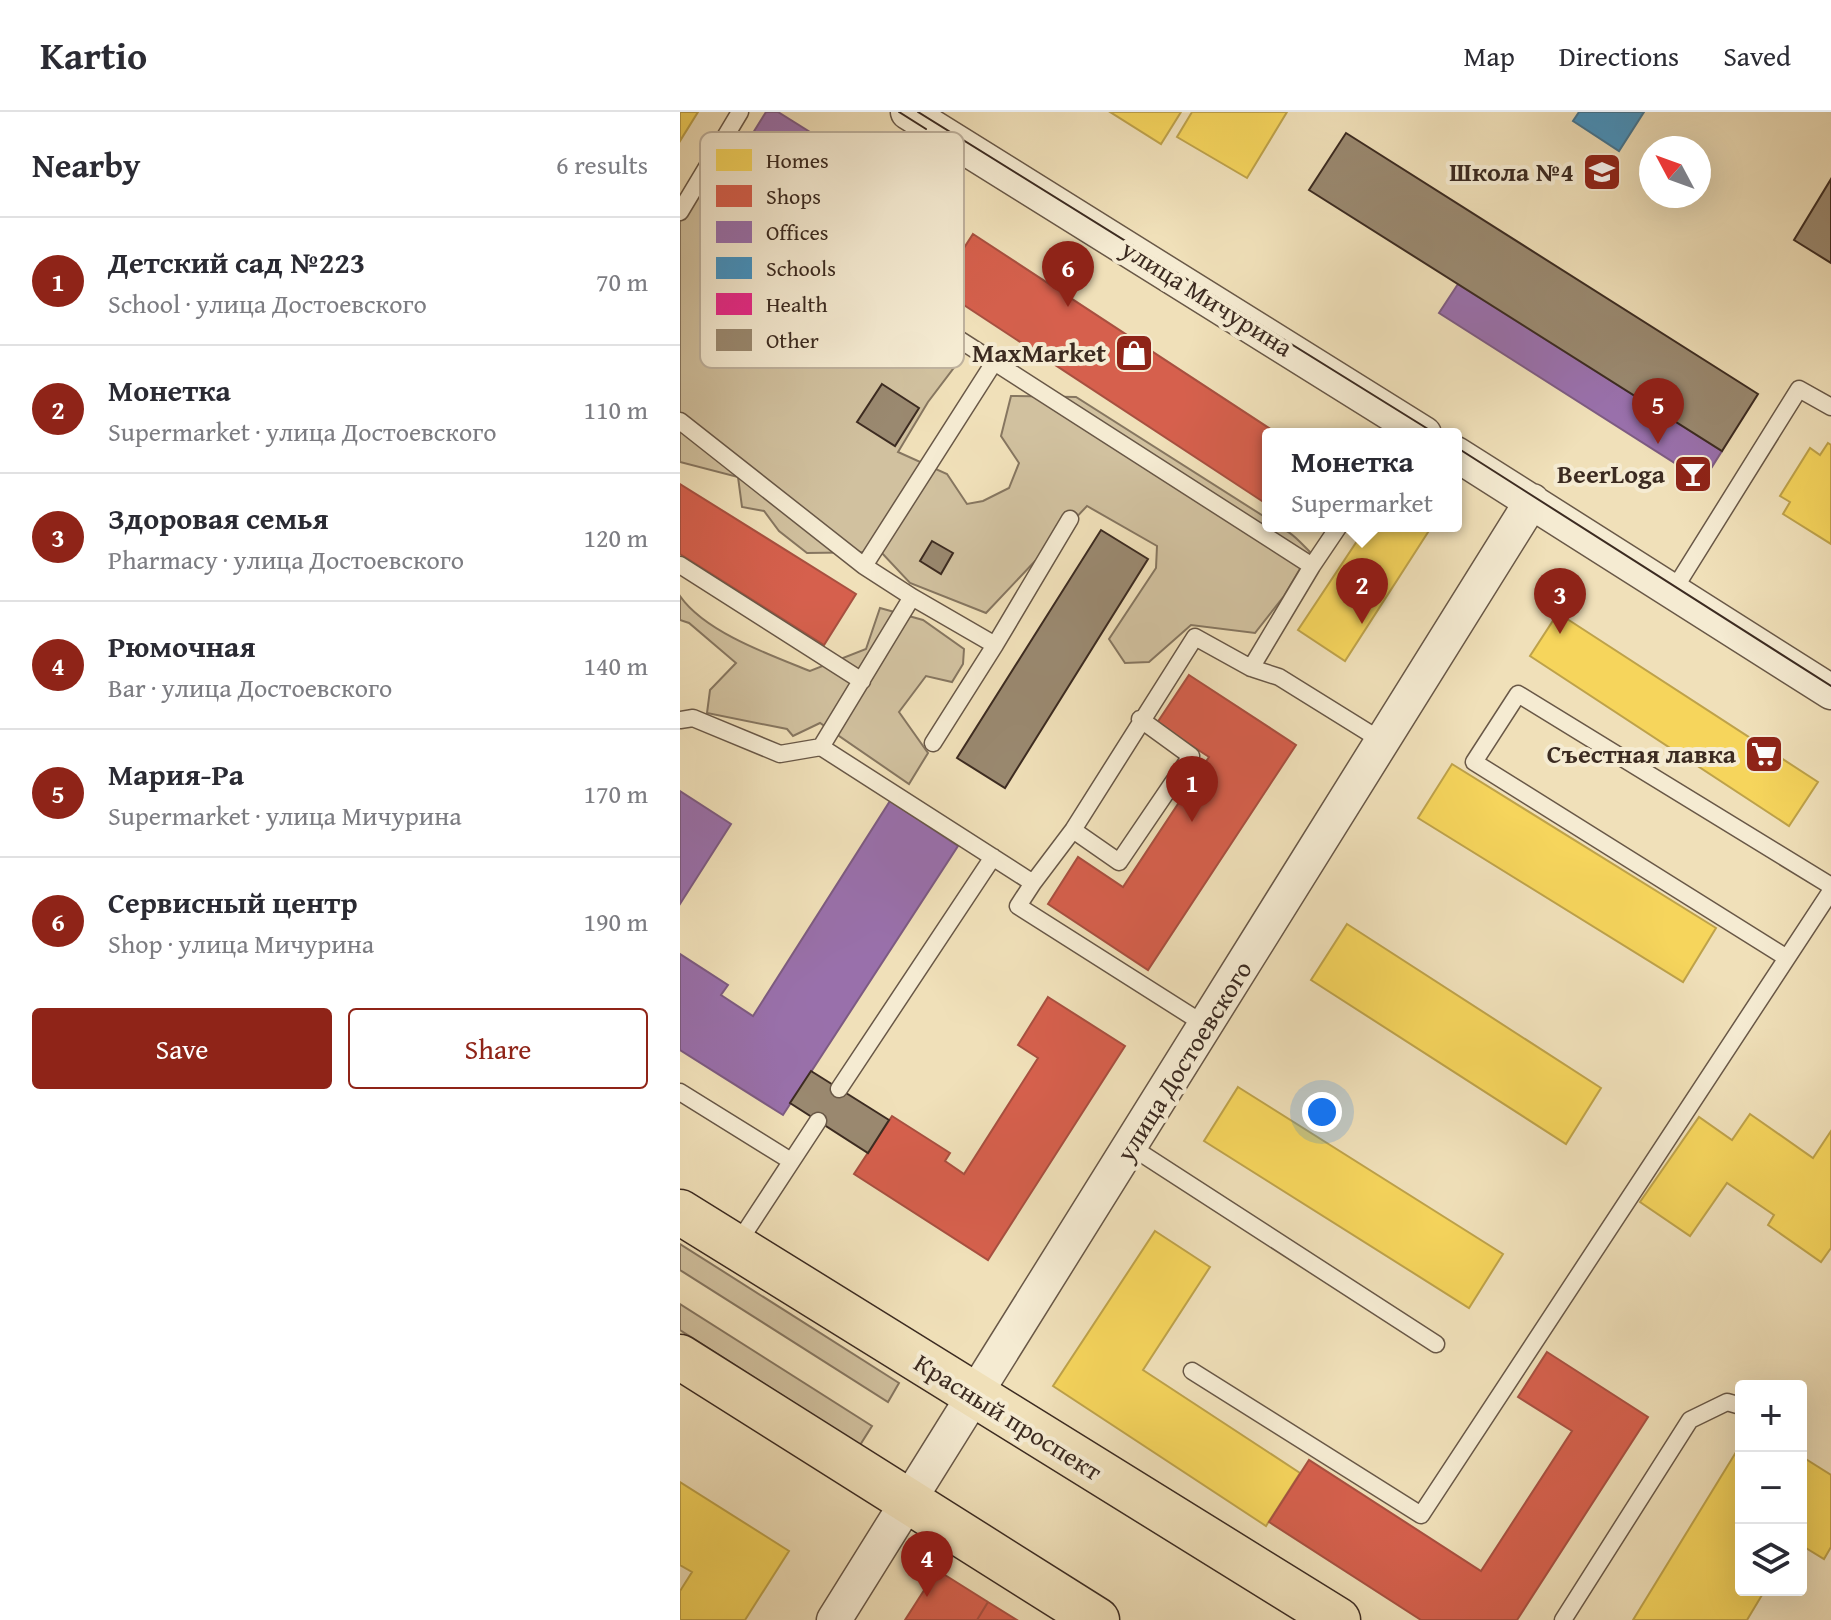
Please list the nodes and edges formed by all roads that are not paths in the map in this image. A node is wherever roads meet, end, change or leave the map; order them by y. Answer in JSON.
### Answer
{"nodes":[{"id":1,"x":740,"y":112,"type":"edge"},
{"id":2,"x":908,"y":112,"type":"edge"},
{"id":3,"x":728,"y":132,"type":"edge"},
{"id":4,"x":940,"y":132,"type":"edge"},
{"id":5,"x":964,"y":147,"type":"edge"},
{"id":6,"x":700,"y":179,"type":"edge"},
{"id":7,"x":680,"y":212,"type":"edge"},
{"id":8,"x":964,"y":344,"type":"edge"},
{"id":9,"x":993,"y":364,"type":"junction"},
{"id":10,"x":1831,"y":407,"type":"edge"},
{"id":11,"x":680,"y":421,"type":"edge"},
{"id":12,"x":1414,"y":428,"type":"edge"},
{"id":13,"x":1462,"y":458,"type":"edge"},
{"id":14,"x":1532,"y":501,"type":"junction"},
{"id":15,"x":1070,"y":519,"type":"dead end"},
{"id":16,"x":1335,"y":532,"type":"edge"},
{"id":17,"x":680,"y":565,"type":"edge"},
{"id":18,"x":864,"y":566,"type":"junction"},
{"id":19,"x":1312,"y":566,"type":"junction"},
{"id":20,"x":1673,"y":591,"type":"junction"},
{"id":21,"x":912,"y":597,"type":"junction"},
{"id":22,"x":995,"y":645,"type":"junction"},
{"id":23,"x":1251,"y":668,"type":"junction"},
{"id":24,"x":862,"y":681,"type":"junction"},
{"id":25,"x":1831,"y":692,"type":"edge"},
{"id":26,"x":1140,"y":719,"type":"junction"},
{"id":27,"x":680,"y":720,"type":"edge"},
{"id":28,"x":1382,"y":741,"type":"junction"},
{"id":29,"x":933,"y":743,"type":"dead end"},
{"id":30,"x":821,"y":747,"type":"junction"},
{"id":31,"x":1073,"y":830,"type":"junction"},
{"id":32,"x":993,"y":857,"type":"junction"},
{"id":33,"x":1033,"y":883,"type":"junction"},
{"id":34,"x":1831,"y":889,"type":"edge"},
{"id":35,"x":1787,"y":958,"type":"junction"},
{"id":36,"x":1207,"y":1026,"type":"junction"},
{"id":37,"x":839,"y":1089,"type":"dead end"},
{"id":38,"x":680,"y":1092,"type":"edge"},
{"id":39,"x":818,"y":1121,"type":"dead end"},
{"id":40,"x":1130,"y":1146,"type":"junction"},
{"id":41,"x":791,"y":1161,"type":"junction"},
{"id":42,"x":680,"y":1212,"type":"edge"},
{"id":43,"x":735,"y":1247,"type":"junction"},
{"id":44,"x":1436,"y":1344,"type":"dead end"},
{"id":45,"x":680,"y":1357,"type":"edge"},
{"id":46,"x":1192,"y":1371,"type":"dead end"},
{"id":47,"x":973,"y":1396,"type":"junction"},
{"id":48,"x":1735,"y":1404,"type":"edge"},
{"id":49,"x":908,"y":1501,"type":"junction"},
{"id":50,"x":834,"y":1620,"type":"edge"},
{"id":51,"x":1097,"y":1620,"type":"edge"},
{"id":52,"x":1338,"y":1620,"type":"edge"},
{"id":53,"x":1563,"y":1620,"type":"edge"}],
"edges":[{"from":1,"to":3,"type":"lane"},
{"from":2,"to":4,"type":"street","name":"улица Мичурина"},
{"from":5,"to":12,"type":"street","name":"улица Мичурина"},
{"from":6,"to":7,"type":"lane"},
{"from":8,"to":9,"type":"lane"},
{"from":9,"to":18,"type":"lane"},
{"from":9,"to":19,"type":"lane"},
{"from":10,"to":20,"type":"lane"},
{"from":11,"to":18,"type":"lane"},
{"from":13,"to":14,"type":"street"},
{"from":14,"to":20,"type":"street"},
{"from":14,"to":28,"type":"street","name":"улица Достоевского"},
{"from":15,"to":22,"type":"lane"},
{"from":16,"to":19,"type":"lane"},
{"from":17,"to":24,"type":"lane"},
{"from":18,"to":21,"type":"lane"},
{"from":19,"to":23,"type":"lane"},
{"from":20,"to":25,"type":"street"},
{"from":21,"to":22,"type":"lane"},
{"from":21,"to":24,"type":"lane"},
{"from":22,"to":29,"type":"lane"},
{"from":23,"to":26,"type":"lane"},
{"from":23,"to":28,"type":"lane"},
{"from":24,"to":30,"type":"lane"},
{"from":26,"to":31,"type":"lane"},
{"from":26,"to":31,"type":"lane"},
{"from":27,"to":30,"type":"lane"},
{"from":28,"to":36,"type":"street","name":"улица Достоевского"},
{"from":30,"to":32,"type":"lane"},
{"from":31,"to":33,"type":"lane"},
{"from":32,"to":33,"type":"lane"},
{"from":32,"to":37,"type":"lane"},
{"from":33,"to":36,"type":"lane"},
{"from":34,"to":35,"type":"lane"},
{"from":34,"to":35,"type":"lane"},
{"from":35,"to":46,"type":"lane"},
{"from":36,"to":40,"type":"street","name":"улица Достоевского"},
{"from":38,"to":41,"type":"lane"},
{"from":39,"to":41,"type":"lane"},
{"from":40,"to":44,"type":"lane"},
{"from":40,"to":47,"type":"street","name":"улица Достоевского"},
{"from":41,"to":43,"type":"lane"},
{"from":42,"to":43,"type":"main road","name":"Красный проспект"},
{"from":43,"to":47,"type":"main road","name":"Красный проспект"},
{"from":45,"to":49,"type":"main road"},
{"from":47,"to":49,"type":"street","name":"улица Достоевского"},
{"from":47,"to":52,"type":"main road","name":"Красный проспект"},
{"from":48,"to":53,"type":"lane"},
{"from":49,"to":50,"type":"street","name":"улица Достоевского"},
{"from":49,"to":51,"type":"main road"}]}
